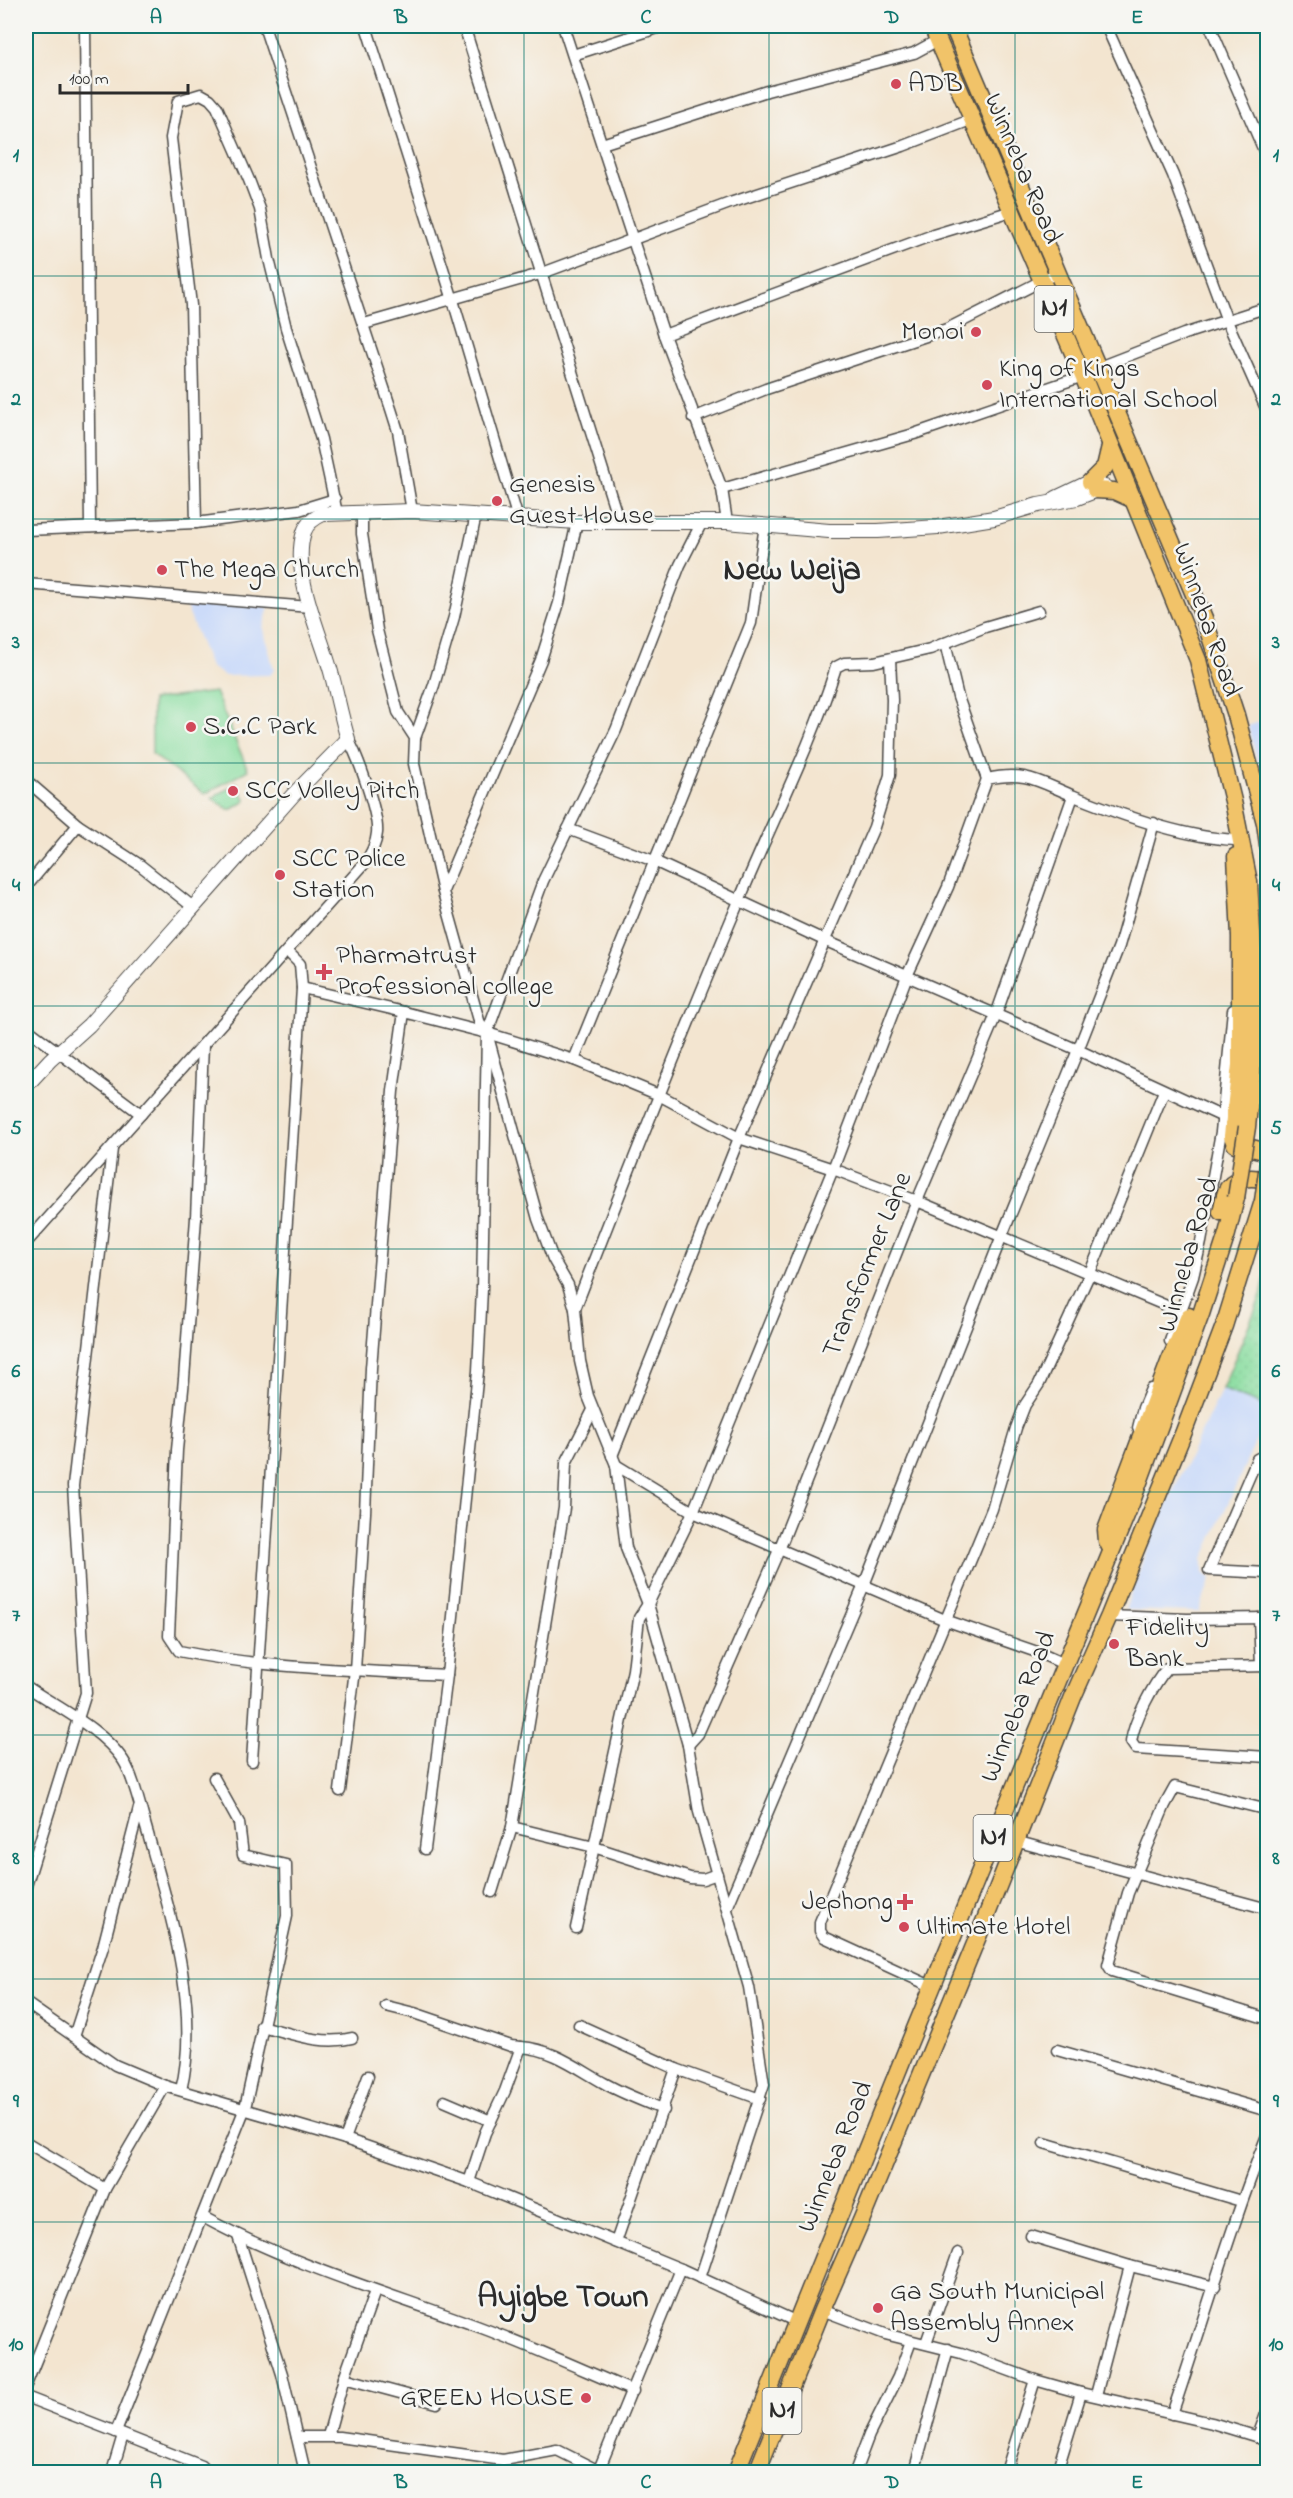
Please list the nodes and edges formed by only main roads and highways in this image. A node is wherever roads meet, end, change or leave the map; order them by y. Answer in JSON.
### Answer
{"nodes":[{"id":1,"x":953,"y":26,"type":"edge"},
{"id":2,"x":935,"y":33,"type":"edge"},
{"id":3,"x":1110,"y":446,"type":"junction"},
{"id":4,"x":1134,"y":500,"type":"junction"},
{"id":5,"x":1191,"y":588,"type":"junction"},
{"id":6,"x":1173,"y":594,"type":"junction"},
{"id":7,"x":1267,"y":830,"type":"edge"},
{"id":8,"x":1242,"y":841,"type":"junction"},
{"id":9,"x":1268,"y":1152,"type":"edge"},
{"id":10,"x":1268,"y":1164,"type":"edge"},
{"id":11,"x":1268,"y":1183,"type":"edge"},
{"id":12,"x":1268,"y":1223,"type":"edge"},
{"id":13,"x":1166,"y":1476,"type":"junction"},
{"id":14,"x":1111,"y":1549,"type":"junction"},
{"id":15,"x":941,"y":1966,"type":"junction"},
{"id":16,"x":954,"y":1994,"type":"junction"},
{"id":17,"x":842,"y":2212,"type":"junction"},
{"id":18,"x":861,"y":2221,"type":"junction"},
{"id":19,"x":736,"y":2472,"type":"edge"},
{"id":20,"x":757,"y":2472,"type":"edge"}],
"edges":[{"from":1,"to":5,"type":"highway","name":"Winneba Road","number":"N1"},
{"from":2,"to":3,"type":"highway","name":"Winneba Road","number":"N1"},
{"from":3,"to":4,"type":"highway","name":"Winneba Road","number":"N1"},
{"from":3,"to":4,"type":"highway"},
{"from":4,"to":6,"type":"highway","name":"Winneba Road","number":"N1"},
{"from":5,"to":6,"type":"highway"},
{"from":5,"to":7,"type":"highway","name":"Winneba Road","number":"N1"},
{"from":6,"to":8,"type":"highway","name":"Winneba Road","number":"N1"},
{"from":8,"to":9,"type":"highway"},
{"from":8,"to":14,"type":"highway","name":"Winneba Road","number":"N1","bridge":true},
{"from":10,"to":13,"type":"highway","name":"Winneba Road","number":"N1","bridge":true},
{"from":11,"to":14,"type":"highway"},
{"from":12,"to":13,"type":"highway"},
{"from":13,"to":16,"type":"highway","name":"Winneba Road","number":"N1"},
{"from":14,"to":15,"type":"highway","name":"Winneba Road","number":"N1"},
{"from":15,"to":16,"type":"highway"},
{"from":15,"to":17,"type":"highway","name":"Winneba Road","number":"N1"},
{"from":16,"to":18,"type":"highway","name":"Winneba Road","number":"N1"},
{"from":17,"to":18,"type":"highway"},
{"from":17,"to":19,"type":"highway","name":"Winneba Road","number":"N1"},
{"from":18,"to":20,"type":"highway","name":"Winneba Road","number":"N1"}]}
